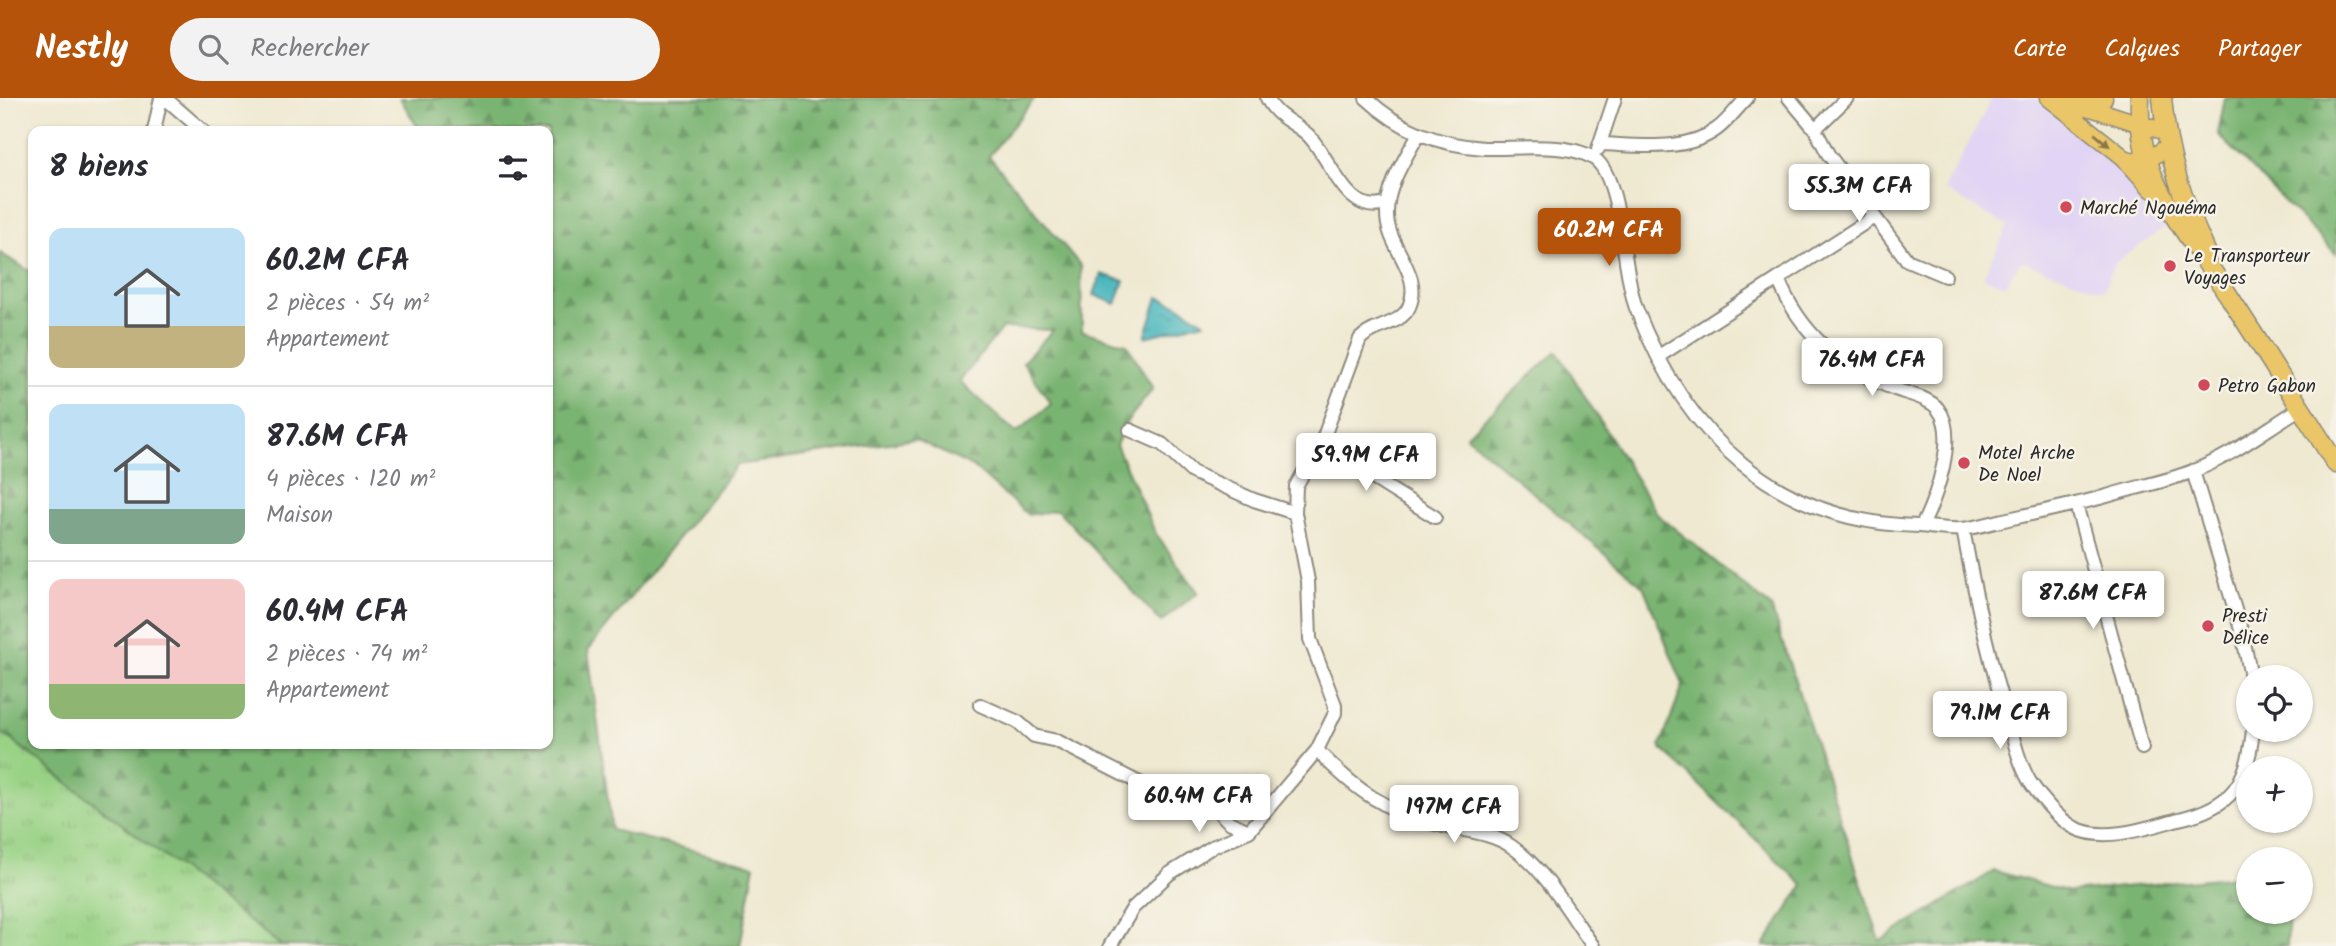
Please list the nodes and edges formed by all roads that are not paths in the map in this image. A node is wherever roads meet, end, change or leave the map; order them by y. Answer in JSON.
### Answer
{"nodes":[{"id":1,"x":163,"y":98,"type":"edge"},
{"id":2,"x":1267,"y":98,"type":"edge"},
{"id":3,"x":1366,"y":98,"type":"edge"},
{"id":4,"x":1615,"y":98,"type":"edge"},
{"id":5,"x":1747,"y":98,"type":"edge"},
{"id":6,"x":1789,"y":98,"type":"edge"},
{"id":7,"x":1847,"y":98,"type":"edge"},
{"id":8,"x":2049,"y":98,"type":"edge"},
{"id":9,"x":2060,"y":98,"type":"edge"},
{"id":10,"x":2103,"y":98,"type":"edge"},
{"id":11,"x":2140,"y":98,"type":"edge"},
{"id":12,"x":2162,"y":98,"type":"edge"},
{"id":13,"x":2087,"y":107,"type":"junction"},
{"id":14,"x":2140,"y":122,"type":"junction"},
{"id":15,"x":155,"y":126,"type":"edge"},
{"id":16,"x":196,"y":126,"type":"edge"},
{"id":17,"x":1815,"y":129,"type":"junction"},
{"id":18,"x":1418,"y":135,"type":"junction"},
{"id":19,"x":2166,"y":139,"type":"junction"},
{"id":20,"x":1600,"y":144,"type":"junction"},
{"id":21,"x":1594,"y":159,"type":"junction"},
{"id":22,"x":2127,"y":160,"type":"junction"},
{"id":23,"x":2147,"y":161,"type":"junction"},
{"id":24,"x":2163,"y":198,"type":"junction"},
{"id":25,"x":1388,"y":203,"type":"junction"},
{"id":26,"x":1874,"y":217,"type":"junction"},
{"id":27,"x":2215,"y":273,"type":"junction"},
{"id":28,"x":1945,"y":276,"type":"dead end"},
{"id":29,"x":1778,"y":279,"type":"junction"},
{"id":30,"x":1659,"y":356,"type":"junction"},
{"id":31,"x":2301,"y":408,"type":"junction"},
{"id":32,"x":1130,"y":430,"type":"dead end"},
{"id":33,"x":1322,"y":439,"type":"junction"},
{"id":34,"x":2336,"y":464,"type":"edge"},
{"id":35,"x":2193,"y":471,"type":"junction"},
{"id":36,"x":2076,"y":504,"type":"junction"},
{"id":37,"x":1296,"y":513,"type":"junction"},
{"id":38,"x":1435,"y":517,"type":"dead end"},
{"id":39,"x":1922,"y":526,"type":"junction"},
{"id":40,"x":1963,"y":529,"type":"junction"},
{"id":41,"x":2249,"y":665,"type":"edge"},
{"id":42,"x":980,"y":705,"type":"dead end"},
{"id":43,"x":2252,"y":742,"type":"edge"},
{"id":44,"x":2142,"y":748,"type":"dead end"},
{"id":45,"x":1317,"y":750,"type":"junction"},
{"id":46,"x":1249,"y":831,"type":"junction"},
{"id":47,"x":1110,"y":946,"type":"edge"},
{"id":48,"x":1592,"y":946,"type":"edge"}],
"edges":[{"from":1,"to":15,"type":"street"},
{"from":1,"to":16,"type":"street"},
{"from":2,"to":25,"type":"street"},
{"from":3,"to":18,"type":"street"},
{"from":4,"to":20,"type":"street"},
{"from":5,"to":20,"type":"street"},
{"from":6,"to":17,"type":"street"},
{"from":7,"to":17,"type":"street"},
{"from":8,"to":22,"type":"main road","one_way":true},
{"from":9,"to":13,"type":"main road"},
{"from":10,"to":13,"type":"highway"},
{"from":11,"to":14,"type":"highway"},
{"from":12,"to":19,"type":"highway"},
{"from":13,"to":14,"type":"main road"},
{"from":14,"to":19,"type":"main road"},
{"from":14,"to":23,"type":"highway"},
{"from":17,"to":26,"type":"street"},
{"from":18,"to":21,"type":"street"},
{"from":18,"to":25,"type":"street"},
{"from":19,"to":23,"type":"main road"},
{"from":19,"to":27,"type":"highway"},
{"from":20,"to":21,"type":"street"},
{"from":21,"to":30,"type":"street"},
{"from":22,"to":23,"type":"main road"},
{"from":22,"to":24,"type":"highway"},
{"from":23,"to":24,"type":"highway"},
{"from":24,"to":27,"type":"highway"},
{"from":25,"to":33,"type":"street"},
{"from":26,"to":28,"type":"street"},
{"from":26,"to":29,"type":"street"},
{"from":27,"to":31,"type":"highway"},
{"from":29,"to":30,"type":"street"},
{"from":29,"to":39,"type":"street"},
{"from":30,"to":39,"type":"street"},
{"from":31,"to":34,"type":"highway"},
{"from":31,"to":35,"type":"street"},
{"from":32,"to":37,"type":"street"},
{"from":33,"to":37,"type":"street"},
{"from":33,"to":38,"type":"street"},
{"from":35,"to":36,"type":"street"},
{"from":35,"to":41,"type":"street"},
{"from":36,"to":40,"type":"street"},
{"from":36,"to":44,"type":"street"},
{"from":37,"to":45,"type":"street"},
{"from":39,"to":40,"type":"street"},
{"from":40,"to":43,"type":"street"},
{"from":42,"to":46,"type":"street"},
{"from":45,"to":46,"type":"street"},
{"from":45,"to":48,"type":"street"},
{"from":46,"to":47,"type":"street"}]}
